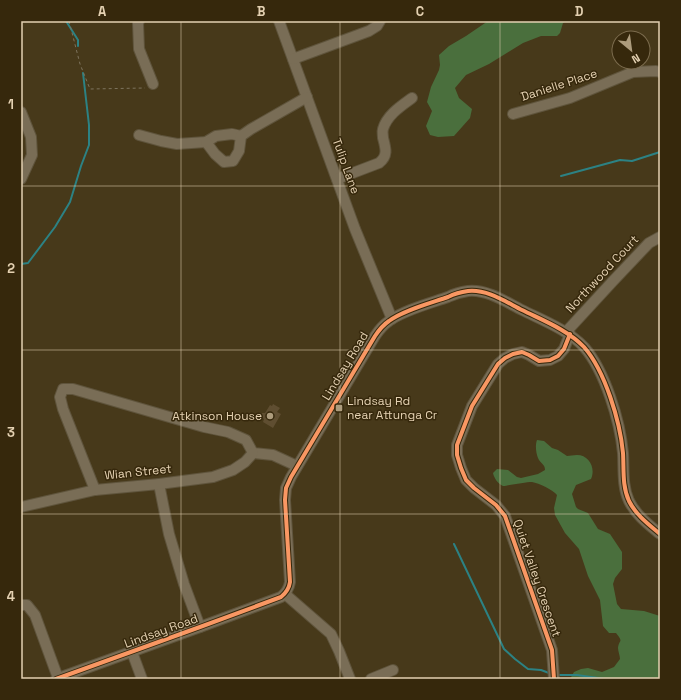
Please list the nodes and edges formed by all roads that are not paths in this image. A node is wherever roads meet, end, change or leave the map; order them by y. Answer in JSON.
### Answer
{"nodes":[{"id":1,"x":139,"y":21,"type":"edge"},
{"id":2,"x":279,"y":21,"type":"edge"},
{"id":3,"x":380,"y":21,"type":"edge"},
{"id":4,"x":293,"y":60,"type":"junction"},
{"id":5,"x":660,"y":72,"type":"edge"},
{"id":6,"x":153,"y":84,"type":"road end"},
{"id":7,"x":306,"y":97,"type":"junction"},
{"id":8,"x":412,"y":98,"type":"dead end"},
{"id":9,"x":21,"y":112,"type":"edge"},
{"id":10,"x":512,"y":114,"type":"dead end"},
{"id":11,"x":139,"y":135,"type":"dead end"},
{"id":12,"x":241,"y":136,"type":"junction"},
{"id":13,"x":206,"y":142,"type":"junction"},
{"id":14,"x":21,"y":179,"type":"edge"},
{"id":15,"x":337,"y":179,"type":"junction"},
{"id":16,"x":660,"y":237,"type":"edge"},
{"id":17,"x":392,"y":319,"type":"junction"},
{"id":18,"x":568,"y":333,"type":"junction"},
{"id":19,"x":253,"y":453,"type":"junction"},
{"id":20,"x":297,"y":466,"type":"junction"},
{"id":21,"x":159,"y":484,"type":"junction"},
{"id":22,"x":95,"y":490,"type":"junction"},
{"id":23,"x":21,"y":507,"type":"edge"},
{"id":24,"x":660,"y":534,"type":"edge"},
{"id":25,"x":285,"y":594,"type":"junction"},
{"id":26,"x":21,"y":605,"type":"edge"},
{"id":27,"x":200,"y":627,"type":"junction"},
{"id":28,"x":132,"y":652,"type":"junction"},
{"id":29,"x":393,"y":670,"type":"dead end"},
{"id":30,"x":57,"y":679,"type":"edge"},
{"id":31,"x":142,"y":679,"type":"edge"},
{"id":32,"x":350,"y":679,"type":"edge"},
{"id":33,"x":371,"y":679,"type":"edge"},
{"id":34,"x":554,"y":679,"type":"edge"}],
"edges":[{"from":1,"to":6,"type":"street"},
{"from":2,"to":4,"type":"street","name":"Tulip Lane"},
{"from":3,"to":4,"type":"street"},
{"from":4,"to":7,"type":"street","name":"Tulip Lane"},
{"from":5,"to":10,"type":"street","name":"Danielle Place"},
{"from":7,"to":12,"type":"street"},
{"from":7,"to":15,"type":"street","name":"Tulip Lane"},
{"from":8,"to":15,"type":"street"},
{"from":9,"to":14,"type":"street"},
{"from":11,"to":13,"type":"street"},
{"from":12,"to":13,"type":"street"},
{"from":12,"to":13,"type":"street"},
{"from":15,"to":17,"type":"street","name":"Tulip Lane"},
{"from":16,"to":18,"type":"street","name":"Northwood Court"},
{"from":17,"to":18,"type":"street","name":"Lindsay Road"},
{"from":17,"to":20,"type":"street","name":"Lindsay Road"},
{"from":18,"to":24,"type":"street","name":"Lindsay Road"},
{"from":18,"to":34,"type":"street","name":"Quiet Valley Crescent"},
{"from":19,"to":20,"type":"street"},
{"from":19,"to":21,"type":"street","name":"Wian Street"},
{"from":19,"to":22,"type":"street"},
{"from":20,"to":25,"type":"street","name":"Lindsay Road"},
{"from":21,"to":22,"type":"street","name":"Wian Street"},
{"from":21,"to":27,"type":"street"},
{"from":22,"to":23,"type":"street","name":"Wian Street"},
{"from":25,"to":27,"type":"street","name":"Lindsay Road"},
{"from":25,"to":32,"type":"street"},
{"from":26,"to":30,"type":"street"},
{"from":27,"to":28,"type":"street","name":"Lindsay Road"},
{"from":28,"to":30,"type":"street","name":"Lindsay Road"},
{"from":28,"to":31,"type":"street"},
{"from":29,"to":33,"type":"street"}]}
